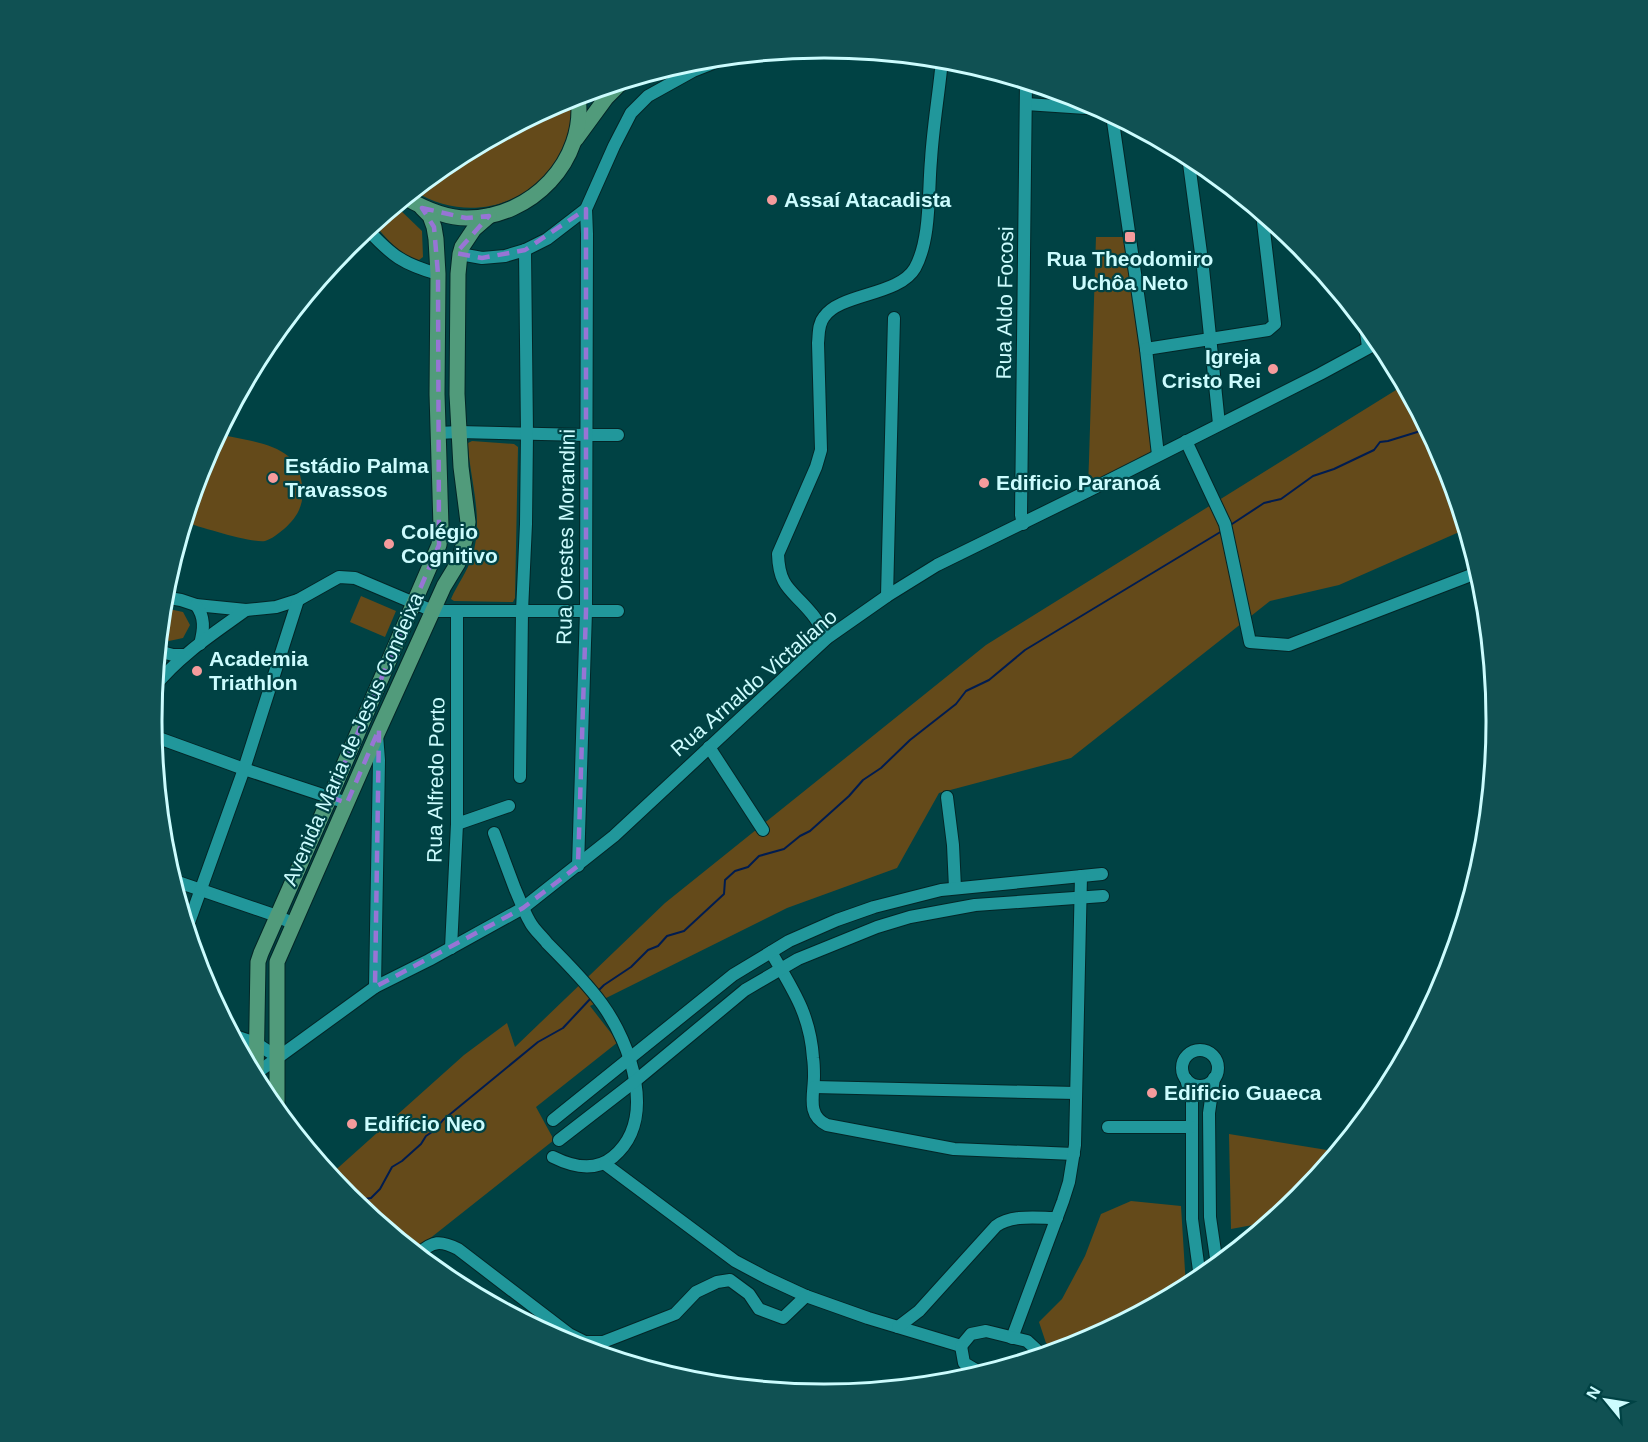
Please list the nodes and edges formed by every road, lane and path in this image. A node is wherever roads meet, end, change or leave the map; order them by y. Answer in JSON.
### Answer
{"nodes":[{"id":1,"x":941,"y":69,"type":"edge"},
{"id":2,"x":692,"y":72,"type":"edge"},
{"id":3,"x":1026,"y":91,"type":"edge"},
{"id":4,"x":609,"y":95,"type":"edge"},
{"id":5,"x":1026,"y":104,"type":"junction"},
{"id":6,"x":579,"y":106,"type":"edge"},
{"id":7,"x":1075,"y":108,"type":"edge"},
{"id":8,"x":1113,"y":125,"type":"edge"},
{"id":9,"x":574,"y":142,"type":"junction"},
{"id":10,"x":1190,"y":168,"type":"edge"},
{"id":11,"x":412,"y":202,"type":"edge"},
{"id":12,"x":422,"y":208,"type":"junction"},
{"id":13,"x":586,"y":209,"type":"junction"},
{"id":14,"x":489,"y":216,"type":"junction"},
{"id":15,"x":1263,"y":225,"type":"edge"},
{"id":16,"x":373,"y":236,"type":"edge"},
{"id":17,"x":525,"y":250,"type":"junction"},
{"id":18,"x":460,"y":254,"type":"junction"},
{"id":19,"x":438,"y":274,"type":"junction"},
{"id":20,"x":894,"y":318,"type":"dead end"},
{"id":21,"x":1211,"y":339,"type":"junction"},
{"id":22,"x":1371,"y":347,"type":"edge"},
{"id":23,"x":1146,"y":349,"type":"junction"},
{"id":24,"x":1219,"y":424,"type":"junction"},
{"id":25,"x":459,"y":432,"type":"junction"},
{"id":26,"x":438,"y":433,"type":"junction"},
{"id":27,"x":527,"y":434,"type":"junction"},
{"id":28,"x":587,"y":435,"type":"junction"},
{"id":29,"x":618,"y":435,"type":"dead end"},
{"id":30,"x":1186,"y":441,"type":"junction"},
{"id":31,"x":1158,"y":456,"type":"junction"},
{"id":32,"x":1023,"y":524,"type":"junction"},
{"id":33,"x":1470,"y":575,"type":"edge"},
{"id":34,"x":887,"y":596,"type":"junction"},
{"id":35,"x":173,"y":600,"type":"edge"},
{"id":36,"x":298,"y":600,"type":"junction"},
{"id":37,"x":415,"y":603,"type":"junction"},
{"id":38,"x":195,"y":605,"type":"junction"},
{"id":39,"x":246,"y":610,"type":"junction"},
{"id":40,"x":433,"y":611,"type":"junction"},
{"id":41,"x":522,"y":611,"type":"junction"},
{"id":42,"x":586,"y":611,"type":"junction"},
{"id":43,"x":618,"y":611,"type":"dead end"},
{"id":44,"x":457,"y":612,"type":"junction"},
{"id":45,"x":827,"y":638,"type":"junction"},
{"id":46,"x":200,"y":644,"type":"junction"},
{"id":47,"x":165,"y":653,"type":"edge"},
{"id":48,"x":184,"y":655,"type":"junction"},
{"id":49,"x":163,"y":676,"type":"edge"},
{"id":50,"x":377,"y":734,"type":"junction"},
{"id":51,"x":162,"y":739,"type":"edge"},
{"id":52,"x":709,"y":747,"type":"junction"},
{"id":53,"x":244,"y":769,"type":"junction"},
{"id":54,"x":520,"y":777,"type":"dead end"},
{"id":55,"x":330,"y":797,"type":"junction"},
{"id":56,"x":946,"y":797,"type":"dead end"},
{"id":57,"x":347,"y":803,"type":"junction"},
{"id":58,"x":509,"y":806,"type":"dead end"},
{"id":59,"x":457,"y":824,"type":"junction"},
{"id":60,"x":763,"y":830,"type":"dead end"},
{"id":61,"x":494,"y":833,"type":"dead end"},
{"id":62,"x":578,"y":866,"type":"junction"},
{"id":63,"x":1102,"y":874,"type":"dead end"},
{"id":64,"x":1081,"y":876,"type":"junction"},
{"id":65,"x":182,"y":884,"type":"edge"},
{"id":66,"x":955,"y":888,"type":"junction"},
{"id":67,"x":200,"y":890,"type":"junction"},
{"id":68,"x":1102,"y":896,"type":"dead end"},
{"id":69,"x":1080,"y":898,"type":"junction"},
{"id":70,"x":523,"y":908,"type":"junction"},
{"id":71,"x":191,"y":916,"type":"edge"},
{"id":72,"x":277,"y":916,"type":"junction"},
{"id":73,"x":294,"y":924,"type":"junction"},
{"id":74,"x":451,"y":948,"type":"junction"},
{"id":75,"x":771,"y":952,"type":"junction"},
{"id":76,"x":781,"y":969,"type":"junction"},
{"id":77,"x":375,"y":987,"type":"junction"},
{"id":78,"x":243,"y":1039,"type":"edge"},
{"id":79,"x":256,"y":1043,"type":"junction"},
{"id":80,"x":277,"y":1057,"type":"junction"},
{"id":81,"x":630,"y":1059,"type":"junction"},
{"id":82,"x":255,"y":1061,"type":"edge"},
{"id":83,"x":261,"y":1070,"type":"edge"},
{"id":84,"x":1214,"y":1078,"type":"junction"},
{"id":85,"x":1186,"y":1079,"type":"junction"},
{"id":86,"x":634,"y":1082,"type":"junction"},
{"id":87,"x":814,"y":1087,"type":"junction"},
{"id":88,"x":1076,"y":1093,"type":"junction"},
{"id":89,"x":277,"y":1095,"type":"edge"},
{"id":90,"x":553,"y":1120,"type":"dead end"},
{"id":91,"x":1108,"y":1127,"type":"dead end"},
{"id":92,"x":1192,"y":1127,"type":"junction"},
{"id":93,"x":559,"y":1140,"type":"dead end"},
{"id":94,"x":1074,"y":1154,"type":"junction"},
{"id":95,"x":554,"y":1157,"type":"dead end"},
{"id":96,"x":605,"y":1164,"type":"junction"},
{"id":97,"x":1210,"y":1217,"type":"junction"},
{"id":98,"x":1057,"y":1218,"type":"junction"},
{"id":99,"x":1192,"y":1219,"type":"junction"},
{"id":100,"x":424,"y":1249,"type":"edge"},
{"id":101,"x":1216,"y":1255,"type":"edge"},
{"id":102,"x":1199,"y":1267,"type":"edge"},
{"id":103,"x":806,"y":1296,"type":"junction"},
{"id":104,"x":919,"y":1311,"type":"junction"},
{"id":105,"x":898,"y":1327,"type":"junction"},
{"id":106,"x":564,"y":1330,"type":"edge"},
{"id":107,"x":919,"y":1333,"type":"junction"},
{"id":108,"x":1012,"y":1338,"type":"junction"},
{"id":109,"x":595,"y":1342,"type":"edge"},
{"id":110,"x":961,"y":1346,"type":"junction"},
{"id":111,"x":1035,"y":1349,"type":"edge"},
{"id":112,"x":970,"y":1367,"type":"edge"}],
"edges":[{"from":1,"to":45,"type":"street"},
{"from":2,"to":13,"type":"street"},
{"from":3,"to":5,"type":"street","name":"Rua Aldo Focosi"},
{"from":4,"to":9,"type":"main road"},
{"from":5,"to":7,"type":"street"},
{"from":5,"to":32,"type":"street","name":"Rua Aldo Focosi"},
{"from":6,"to":9,"type":"main road"},
{"from":8,"to":23,"type":"street"},
{"from":9,"to":14,"type":"main road"},
{"from":10,"to":21,"type":"street"},
{"from":11,"to":12,"type":"main road"},
{"from":12,"to":14,"type":"main road"},
{"from":12,"to":19,"type":"main road","name":"Avenida Maria de Jesus Condeixa"},
{"from":13,"to":17,"type":"street"},
{"from":13,"to":28,"type":"street","name":"Rua Orestes Morandini"},
{"from":14,"to":18,"type":"main road","name":"Avenida Maria de Jesus Condeixa"},
{"from":15,"to":21,"type":"street"},
{"from":16,"to":19,"type":"street"},
{"from":17,"to":18,"type":"street"},
{"from":17,"to":27,"type":"street"},
{"from":18,"to":25,"type":"main road","name":"Avenida Maria de Jesus Condeixa"},
{"from":19,"to":26,"type":"main road","name":"Avenida Maria de Jesus Condeixa"},
{"from":20,"to":34,"type":"street"},
{"from":21,"to":23,"type":"street"},
{"from":21,"to":24,"type":"street"},
{"from":22,"to":24,"type":"street","name":"Rua Arnaldo Victaliano"},
{"from":23,"to":31,"type":"street"},
{"from":24,"to":30,"type":"street","name":"Rua Arnaldo Victaliano"},
{"from":25,"to":26,"type":"street"},
{"from":25,"to":27,"type":"street"},
{"from":25,"to":40,"type":"main road","name":"Avenida Maria de Jesus Condeixa"},
{"from":26,"to":37,"type":"main road","name":"Avenida Maria de Jesus Condeixa"},
{"from":27,"to":28,"type":"street"},
{"from":27,"to":41,"type":"street"},
{"from":28,"to":29,"type":"street"},
{"from":28,"to":42,"type":"street","name":"Rua Orestes Morandini"},
{"from":30,"to":31,"type":"street","name":"Rua Arnaldo Victaliano"},
{"from":30,"to":33,"type":"street"},
{"from":31,"to":32,"type":"street","name":"Rua Arnaldo Victaliano"},
{"from":32,"to":34,"type":"street","name":"Rua Arnaldo Victaliano"},
{"from":34,"to":45,"type":"street","name":"Rua Arnaldo Victaliano"},
{"from":35,"to":38,"type":"street"},
{"from":36,"to":37,"type":"street"},
{"from":36,"to":39,"type":"street"},
{"from":36,"to":53,"type":"street"},
{"from":37,"to":40,"type":"street"},
{"from":37,"to":55,"type":"main road","name":"Avenida Maria de Jesus Condeixa"},
{"from":38,"to":39,"type":"street"},
{"from":38,"to":46,"type":"street"},
{"from":39,"to":46,"type":"street"},
{"from":40,"to":44,"type":"street"},
{"from":40,"to":50,"type":"main road","name":"Avenida Maria de Jesus Condeixa"},
{"from":41,"to":42,"type":"street"},
{"from":41,"to":44,"type":"street"},
{"from":41,"to":54,"type":"street"},
{"from":42,"to":43,"type":"street"},
{"from":42,"to":62,"type":"street","name":"Rua Orestes Morandini"},
{"from":44,"to":59,"type":"street","name":"Rua Alfredo Porto"},
{"from":45,"to":52,"type":"street","name":"Rua Arnaldo Victaliano"},
{"from":46,"to":48,"type":"street"},
{"from":47,"to":48,"type":"street"},
{"from":48,"to":49,"type":"street"},
{"from":50,"to":57,"type":"main road","name":"Avenida Maria de Jesus Condeixa"},
{"from":50,"to":77,"type":"street"},
{"from":51,"to":53,"type":"street"},
{"from":52,"to":60,"type":"street"},
{"from":52,"to":62,"type":"street","name":"Rua Arnaldo Victaliano"},
{"from":53,"to":55,"type":"street"},
{"from":53,"to":67,"type":"street"},
{"from":55,"to":57,"type":"street"},
{"from":55,"to":72,"type":"main road","name":"Avenida Maria de Jesus Condeixa"},
{"from":56,"to":66,"type":"street"},
{"from":57,"to":73,"type":"main road","name":"Avenida Maria de Jesus Condeixa"},
{"from":58,"to":59,"type":"street"},
{"from":59,"to":74,"type":"street","name":"Rua Alfredo Porto"},
{"from":61,"to":70,"type":"street"},
{"from":62,"to":70,"type":"street","name":"Rua Arnaldo Victaliano"},
{"from":63,"to":64,"type":"street"},
{"from":64,"to":66,"type":"street"},
{"from":64,"to":69,"type":"street"},
{"from":65,"to":67,"type":"street"},
{"from":66,"to":75,"type":"street"},
{"from":67,"to":71,"type":"street"},
{"from":67,"to":72,"type":"street"},
{"from":68,"to":69,"type":"street"},
{"from":69,"to":76,"type":"street"},
{"from":69,"to":88,"type":"street"},
{"from":70,"to":74,"type":"street","name":"Rua Arnaldo Victaliano"},
{"from":70,"to":81,"type":"street"},
{"from":72,"to":73,"type":"street"},
{"from":72,"to":79,"type":"main road","name":"Avenida Maria de Jesus Condeixa"},
{"from":73,"to":80,"type":"main road","name":"Avenida Maria de Jesus Condeixa"},
{"from":74,"to":77,"type":"street","name":"Rua Arnaldo Victaliano"},
{"from":75,"to":76,"type":"street"},
{"from":75,"to":81,"type":"street"},
{"from":76,"to":86,"type":"street"},
{"from":76,"to":87,"type":"street"},
{"from":77,"to":80,"type":"street","name":"Rua Arnaldo Victaliano"},
{"from":78,"to":79,"type":"street"},
{"from":79,"to":80,"type":"street"},
{"from":79,"to":82,"type":"main road","name":"Avenida Maria de Jesus Condeixa"},
{"from":80,"to":83,"type":"street","name":"Rua Arnaldo Victaliano"},
{"from":80,"to":89,"type":"main road","name":"Avenida Maria de Jesus Condeixa"},
{"from":81,"to":86,"type":"street"},
{"from":81,"to":90,"type":"street"},
{"from":84,"to":85,"type":"street"},
{"from":84,"to":85,"type":"street"},
{"from":84,"to":97,"type":"street"},
{"from":85,"to":92,"type":"street"},
{"from":86,"to":93,"type":"street"},
{"from":86,"to":96,"type":"street"},
{"from":87,"to":88,"type":"street"},
{"from":87,"to":94,"type":"street"},
{"from":88,"to":94,"type":"street"},
{"from":91,"to":92,"type":"street"},
{"from":92,"to":99,"type":"street"},
{"from":94,"to":98,"type":"street"},
{"from":95,"to":96,"type":"street"},
{"from":96,"to":103,"type":"street"},
{"from":97,"to":99,"type":"street"},
{"from":97,"to":101,"type":"street"},
{"from":98,"to":104,"type":"street"},
{"from":98,"to":108,"type":"street"},
{"from":99,"to":102,"type":"street"},
{"from":100,"to":106,"type":"street"},
{"from":103,"to":105,"type":"street"},
{"from":103,"to":109,"type":"street"},
{"from":104,"to":105,"type":"street"},
{"from":104,"to":107,"type":"street"},
{"from":105,"to":107,"type":"street"},
{"from":107,"to":110,"type":"street"},
{"from":108,"to":110,"type":"street"},
{"from":108,"to":111,"type":"street"},
{"from":110,"to":112,"type":"street"}]}
